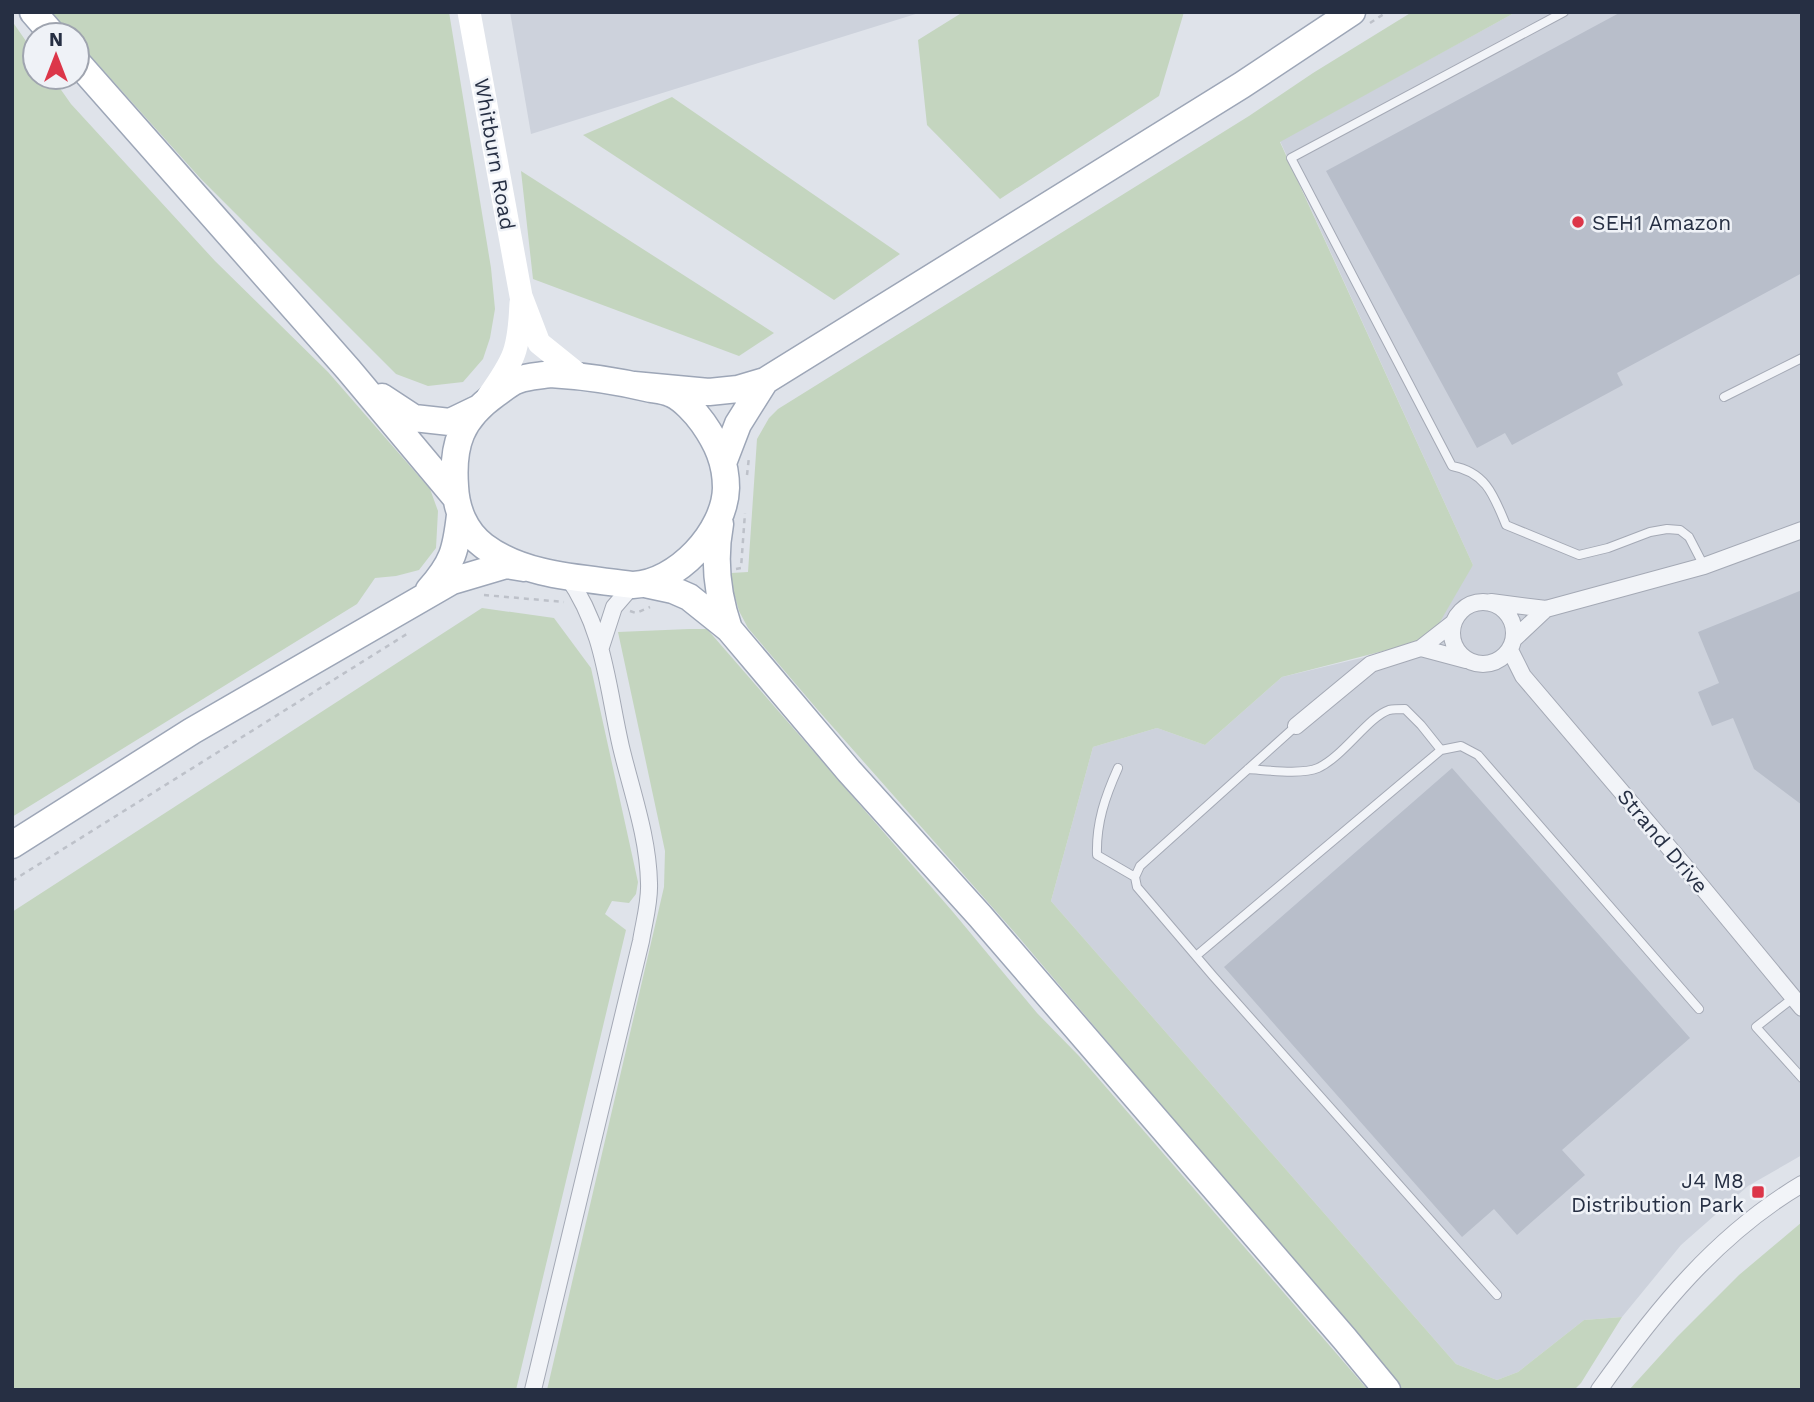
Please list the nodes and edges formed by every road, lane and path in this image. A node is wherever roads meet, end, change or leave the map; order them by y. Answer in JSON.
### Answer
{"nodes":[{"id":1,"x":468,"y":12,"type":"edge"},
{"id":2,"x":1352,"y":12,"type":"edge"},
{"id":3,"x":1564,"y":12,"type":"edge"},
{"id":4,"x":91,"y":78,"type":"edge"},
{"id":5,"x":521,"y":296,"type":"junction"},
{"id":6,"x":1802,"y":358,"type":"edge"},
{"id":7,"x":348,"y":369,"type":"junction"},
{"id":8,"x":580,"y":376,"type":"junction"},
{"id":9,"x":765,"y":381,"type":"junction"},
{"id":10,"x":634,"y":384,"type":"junction"},
{"id":11,"x":1724,"y":397,"type":"dead end"},
{"id":12,"x":480,"y":406,"type":"junction"},
{"id":13,"x":723,"y":463,"type":"junction"},
{"id":14,"x":723,"y":506,"type":"junction"},
{"id":15,"x":458,"y":507,"type":"junction"},
{"id":16,"x":1802,"y":530,"type":"edge"},
{"id":17,"x":1704,"y":566,"type":"junction"},
{"id":18,"x":557,"y":574,"type":"junction"},
{"id":19,"x":639,"y":585,"type":"junction"},
{"id":20,"x":419,"y":602,"type":"junction"},
{"id":21,"x":1491,"y":602,"type":"junction"},
{"id":22,"x":1546,"y":609,"type":"junction"},
{"id":23,"x":1453,"y":623,"type":"junction"},
{"id":24,"x":729,"y":629,"type":"junction"},
{"id":25,"x":1512,"y":645,"type":"junction"},
{"id":26,"x":601,"y":647,"type":"junction"},
{"id":27,"x":1421,"y":648,"type":"junction"},
{"id":28,"x":1467,"y":660,"type":"junction"},
{"id":29,"x":1489,"y":664,"type":"junction"},
{"id":30,"x":1523,"y":676,"type":"junction"},
{"id":31,"x":1296,"y":726,"type":"joint"},
{"id":32,"x":1441,"y":750,"type":"junction"},
{"id":33,"x":1118,"y":768,"type":"dead end"},
{"id":34,"x":1248,"y":769,"type":"junction"},
{"id":35,"x":12,"y":845,"type":"edge"},
{"id":36,"x":1135,"y":877,"type":"junction"},
{"id":37,"x":1196,"y":956,"type":"junction"},
{"id":38,"x":1797,"y":1003,"type":"edge"},
{"id":39,"x":1699,"y":1009,"type":"dead end"},
{"id":40,"x":1802,"y":1078,"type":"edge"},
{"id":41,"x":1802,"y":1184,"type":"edge"},
{"id":42,"x":1497,"y":1295,"type":"dead end"},
{"id":43,"x":533,"y":1390,"type":"edge"},
{"id":44,"x":1387,"y":1390,"type":"edge"},
{"id":45,"x":1599,"y":1390,"type":"edge"}],
"edges":[{"from":1,"to":5,"type":"main road","name":"Whitburn Road"},
{"from":2,"to":9,"type":"main road"},
{"from":3,"to":17,"type":"lane"},
{"from":4,"to":7,"type":"main road"},
{"from":5,"to":8,"type":"main road","name":"Whitburn Road"},
{"from":5,"to":12,"type":"main road","name":"Whitburn Road"},
{"from":6,"to":11,"type":"lane"},
{"from":7,"to":12,"type":"main road"},
{"from":7,"to":15,"type":"main road"},
{"from":8,"to":10,"type":"main road"},
{"from":8,"to":12,"type":"main road"},
{"from":9,"to":10,"type":"main road"},
{"from":9,"to":13,"type":"main road"},
{"from":10,"to":13,"type":"main road"},
{"from":12,"to":15,"type":"main road"},
{"from":13,"to":14,"type":"main road"},
{"from":14,"to":19,"type":"main road"},
{"from":14,"to":24,"type":"main road"},
{"from":15,"to":18,"type":"main road"},
{"from":15,"to":20,"type":"main road"},
{"from":16,"to":17,"type":"street"},
{"from":17,"to":22,"type":"street"},
{"from":18,"to":19,"type":"main road"},
{"from":18,"to":20,"type":"main road"},
{"from":18,"to":26,"type":"street"},
{"from":19,"to":24,"type":"main road"},
{"from":19,"to":26,"type":"street"},
{"from":20,"to":35,"type":"main road"},
{"from":21,"to":22,"type":"street"},
{"from":21,"to":23,"type":"street"},
{"from":21,"to":25,"type":"street"},
{"from":22,"to":25,"type":"street"},
{"from":23,"to":27,"type":"street"},
{"from":23,"to":28,"type":"street"},
{"from":24,"to":44,"type":"main road"},
{"from":25,"to":29,"type":"street"},
{"from":25,"to":30,"type":"street","name":"Strand Drive"},
{"from":26,"to":43,"type":"street"},
{"from":27,"to":28,"type":"street"},
{"from":27,"to":31,"type":"street"},
{"from":28,"to":29,"type":"street"},
{"from":29,"to":30,"type":"street"},
{"from":30,"to":38,"type":"street","name":"Strand Drive"},
{"from":31,"to":34,"type":"lane"},
{"from":32,"to":34,"type":"lane"},
{"from":32,"to":37,"type":"lane"},
{"from":32,"to":39,"type":"lane"},
{"from":33,"to":36,"type":"lane"},
{"from":34,"to":36,"type":"lane"},
{"from":36,"to":37,"type":"lane"},
{"from":37,"to":42,"type":"lane"},
{"from":38,"to":40,"type":"lane"},
{"from":41,"to":45,"type":"street"}]}
